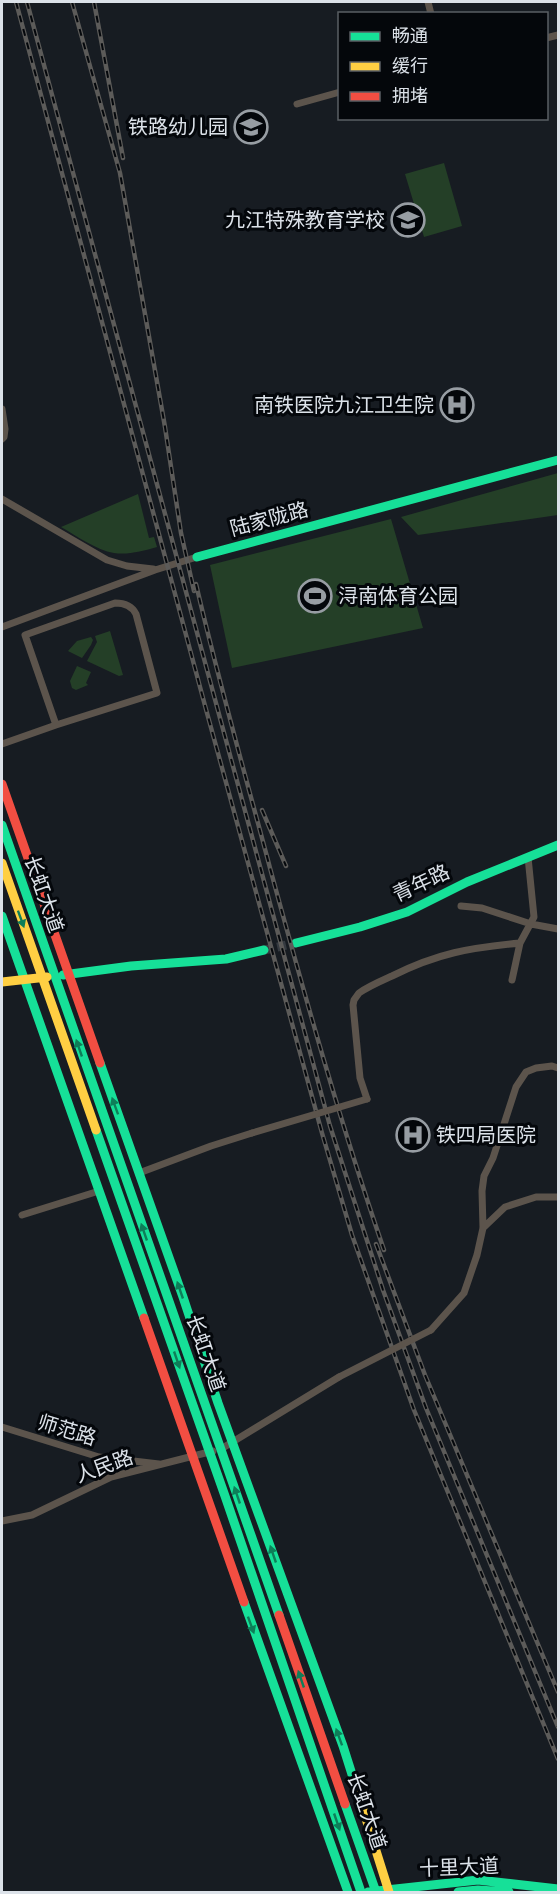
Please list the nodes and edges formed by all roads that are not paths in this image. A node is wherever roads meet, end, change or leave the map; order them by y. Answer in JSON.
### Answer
{"nodes":[{"id":1,"x":338,"y":92,"type":"edge"},
{"id":2,"x":297,"y":104,"type":"dead end"},
{"id":3,"x":2,"y":409,"type":"edge"},
{"id":4,"x":2,"y":439,"type":"edge"},
{"id":5,"x":558,"y":460,"type":"edge"},
{"id":6,"x":2,"y":499,"type":"edge"},
{"id":7,"x":196,"y":557,"type":"joint"},
{"id":8,"x":155,"y":570,"type":"junction"},
{"id":9,"x":2,"y":627,"type":"edge"},
{"id":10,"x":56,"y":725,"type":"junction"},
{"id":11,"x":2,"y":744,"type":"edge"},
{"id":12,"x":2,"y":784,"type":"edge"},
{"id":13,"x":2,"y":825,"type":"edge"},
{"id":14,"x":558,"y":844,"type":"edge"},
{"id":15,"x":528,"y":857,"type":"junction"},
{"id":16,"x":2,"y":863,"type":"edge"},
{"id":17,"x":461,"y":906,"type":"dead end"},
{"id":18,"x":2,"y":916,"type":"edge"},
{"id":19,"x":531,"y":924,"type":"junction"},
{"id":20,"x":558,"y":929,"type":"edge"},
{"id":21,"x":296,"y":943,"type":"tunnel mouth"},
{"id":22,"x":520,"y":943,"type":"junction"},
{"id":23,"x":264,"y":950,"type":"tunnel mouth"},
{"id":24,"x":68,"y":974,"type":"junction"},
{"id":25,"x":53,"y":976,"type":"junction"},
{"id":26,"x":42,"y":977,"type":"junction"},
{"id":27,"x":24,"y":979,"type":"junction"},
{"id":28,"x":512,"y":980,"type":"dead end"},
{"id":29,"x":2,"y":982,"type":"edge"},
{"id":30,"x":558,"y":1068,"type":"edge"},
{"id":31,"x":139,"y":1173,"type":"junction"},
{"id":32,"x":99,"y":1191,"type":"junction"},
{"id":33,"x":558,"y":1197,"type":"edge"},
{"id":34,"x":22,"y":1215,"type":"dead end"},
{"id":35,"x":483,"y":1228,"type":"junction"},
{"id":36,"x":2,"y":1426,"type":"edge"},
{"id":37,"x":233,"y":1442,"type":"junction"},
{"id":38,"x":221,"y":1449,"type":"junction"},
{"id":39,"x":209,"y":1452,"type":"junction"},
{"id":40,"x":192,"y":1457,"type":"junction"},
{"id":41,"x":160,"y":1464,"type":"junction"},
{"id":42,"x":2,"y":1521,"type":"edge"},
{"id":43,"x":558,"y":1889,"type":"edge"},
{"id":44,"x":389,"y":1891,"type":"edge"},
{"id":45,"x":361,"y":1892,"type":"edge"},
{"id":46,"x":376,"y":1892,"type":"edge"},
{"id":47,"x":348,"y":1893,"type":"edge"},
{"id":48,"x":458,"y":1893,"type":"edge"},
{"id":49,"x":509,"y":1893,"type":"edge"}],
"edges":[{"from":1,"to":2,"type":"street"},
{"from":3,"to":4,"type":"street"},
{"from":5,"to":7,"type":"main road","name":"陆家陇路"},
{"from":6,"to":8,"type":"street","name":"陆家陇路"},
{"from":7,"to":8,"type":"street","name":"陆家陇路"},
{"from":8,"to":9,"type":"street"},
{"from":10,"to":10,"type":"street"},
{"from":10,"to":11,"type":"street"},
{"from":12,"to":24,"type":"main road"},
{"from":13,"to":25,"type":"main road","name":"长虹大道"},
{"from":14,"to":15,"type":"main road","name":"青年路"},
{"from":15,"to":19,"type":"street"},
{"from":15,"to":21,"type":"main road","name":"青年路"},
{"from":16,"to":26,"type":"main road","name":"长虹大道","one_way":true},
{"from":17,"to":19,"type":"street"},
{"from":18,"to":27,"type":"main road"},
{"from":19,"to":20,"type":"street"},
{"from":19,"to":22,"type":"street"},
{"from":22,"to":28,"type":"street"},
{"from":22,"to":31,"type":"street","bridge":true},
{"from":23,"to":24,"type":"main road"},
{"from":24,"to":25,"type":"main road"},
{"from":31,"to":24,"type":"main road","one_way":true},
{"from":25,"to":26,"type":"main road"},
{"from":38,"to":25,"type":"main road","name":"长虹大道","one_way":true},
{"from":26,"to":27,"type":"main road"},
{"from":26,"to":39,"type":"main road","name":"长虹大道","one_way":true},
{"from":27,"to":29,"type":"main road"},
{"from":27,"to":32,"type":"main road"},
{"from":30,"to":35,"type":"street"},
{"from":37,"to":31,"type":"main road","one_way":true},
{"from":32,"to":34,"type":"street"},
{"from":32,"to":40,"type":"main road"},
{"from":33,"to":35,"type":"street"},
{"from":35,"to":37,"type":"street","name":"人民路","bridge":true},
{"from":36,"to":41,"type":"street","name":"师范路"},
{"from":37,"to":38,"type":"street","name":"人民路"},
{"from":44,"to":37,"type":"main road","one_way":true},
{"from":38,"to":39,"type":"street","name":"人民路"},
{"from":46,"to":38,"type":"main road","name":"长虹大道","one_way":true},
{"from":39,"to":40,"type":"street","name":"人民路"},
{"from":39,"to":45,"type":"main road","name":"长虹大道","one_way":true},
{"from":40,"to":41,"type":"street","name":"人民路"},
{"from":40,"to":47,"type":"main road","one_way":true},
{"from":41,"to":42,"type":"street","name":"人民路"},
{"from":43,"to":44,"type":"main road","name":"十里大道"},
{"from":44,"to":46,"type":"main road","name":"十里大道"},
{"from":45,"to":46,"type":"main road","name":"十里大道"},
{"from":48,"to":49,"type":"main road","name":"十里大道"}]}
